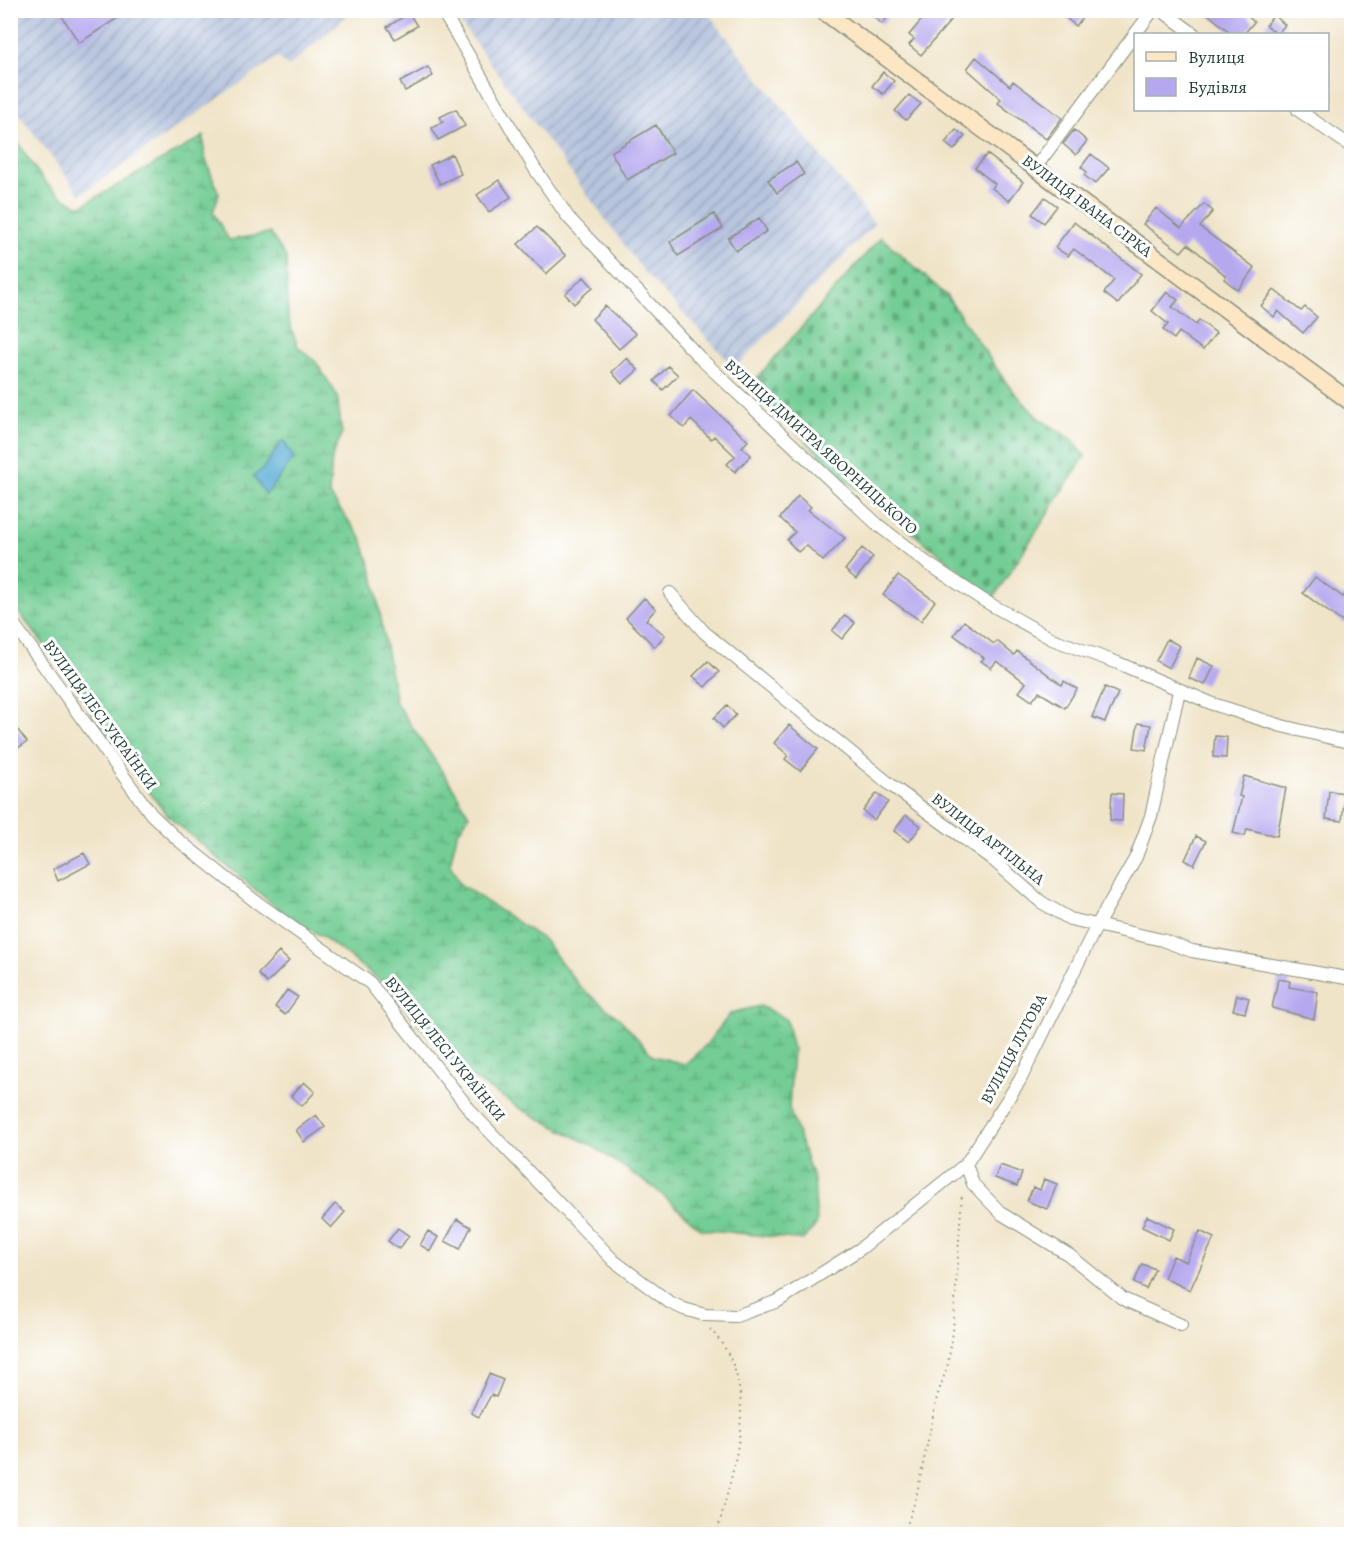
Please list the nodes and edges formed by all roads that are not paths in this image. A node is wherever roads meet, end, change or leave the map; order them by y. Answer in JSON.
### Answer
{"nodes":[{"id":1,"x":442,"y":10,"type":"edge"},
{"id":2,"x":822,"y":10,"type":"edge"},
{"id":3,"x":1153,"y":10,"type":"edge"},
{"id":4,"x":1161,"y":10,"type":"edge"},
{"id":5,"x":1136,"y":33,"type":"edge"},
{"id":6,"x":1193,"y":33,"type":"edge"},
{"id":7,"x":1134,"y":35,"type":"edge"},
{"id":8,"x":1299,"y":111,"type":"edge"},
{"id":9,"x":1352,"y":147,"type":"edge"},
{"id":10,"x":1035,"y":168,"type":"junction"},
{"id":11,"x":1352,"y":403,"type":"edge"},
{"id":12,"x":670,"y":593,"type":"dead end"},
{"id":13,"x":10,"y":619,"type":"edge"},
{"id":14,"x":1179,"y":691,"type":"junction"},
{"id":15,"x":1352,"y":743,"type":"edge"},
{"id":16,"x":1096,"y":927,"type":"junction"},
{"id":17,"x":1352,"y":979,"type":"edge"},
{"id":18,"x":966,"y":1164,"type":"junction"},
{"id":19,"x":1181,"y":1325,"type":"dead end"}],
"edges":[{"from":1,"to":14,"type":"street","name":"ВУЛИЦЯ ДМИТРА ЯВОРНИЦЬКОГО"},
{"from":2,"to":10,"type":"street","name":"ВУЛИЦЯ ІВАНА СІРКА"},
{"from":3,"to":5,"type":"street"},
{"from":4,"to":6,"type":"street"},
{"from":7,"to":10,"type":"street"},
{"from":8,"to":9,"type":"street"},
{"from":10,"to":11,"type":"street","name":"ВУЛИЦЯ ІВАНА СІРКА"},
{"from":12,"to":16,"type":"street","name":"ВУЛИЦЯ АРТІЛЬНА"},
{"from":13,"to":18,"type":"street","name":"ВУЛИЦЯ ЛЕСІ УКРАЇНКИ"},
{"from":14,"to":15,"type":"street","name":"ВУЛИЦЯ ДМИТРА ЯВОРНИЦЬКОГО"},
{"from":14,"to":16,"type":"street","name":"ВУЛИЦЯ ЛУГОВА"},
{"from":16,"to":17,"type":"street","name":"ВУЛИЦЯ АРТІЛЬНА"},
{"from":16,"to":18,"type":"street","name":"ВУЛИЦЯ ЛУГОВА"},
{"from":18,"to":19,"type":"street"}]}
